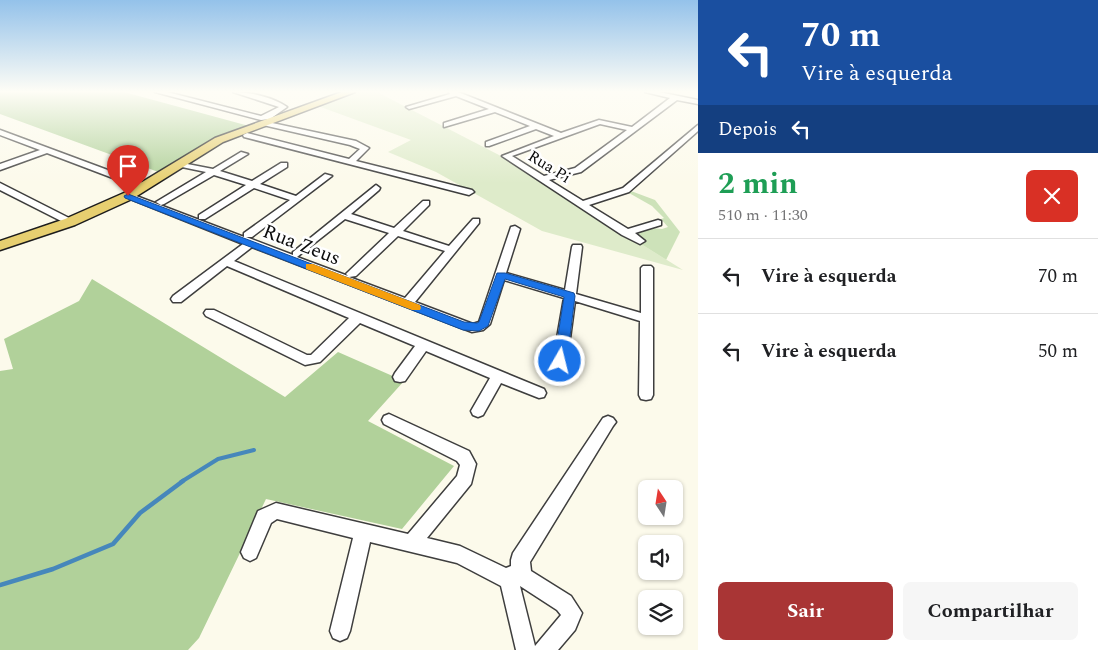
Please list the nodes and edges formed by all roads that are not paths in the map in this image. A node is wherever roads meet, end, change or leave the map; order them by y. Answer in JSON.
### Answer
{"nodes":[{"id":1,"x":263,"y":122,"type":"edge"},
{"id":2,"x":273,"y":122,"type":"edge"},
{"id":3,"x":455,"y":122,"type":"edge"},
{"id":4,"x":526,"y":122,"type":"edge"},
{"id":5,"x":600,"y":122,"type":"edge"},
{"id":6,"x":602,"y":122,"type":"edge"},
{"id":7,"x":641,"y":122,"type":"edge"},
{"id":8,"x":447,"y":125,"type":"dead end"},
{"id":9,"x":536,"y":126,"type":"junction"},
{"id":10,"x":698,"y":127,"type":"edge"},
{"id":11,"x":284,"y":128,"type":"junction"},
{"id":12,"x":632,"y":129,"type":"junction"},
{"id":13,"x":0,"y":132,"type":"edge"},
{"id":14,"x":247,"y":135,"type":"dead end"},
{"id":15,"x":561,"y":136,"type":"junction"},
{"id":16,"x":264,"y":139,"type":"junction"},
{"id":17,"x":489,"y":144,"type":"dead end"},
{"id":18,"x":47,"y":150,"type":"junction"},
{"id":19,"x":244,"y":154,"type":"dead end"},
{"id":20,"x":184,"y":162,"type":"junction"},
{"id":21,"x":350,"y":162,"type":"junction"},
{"id":22,"x":284,"y":164,"type":"dead end"},
{"id":23,"x":0,"y":167,"type":"edge"},
{"id":24,"x":209,"y":170,"type":"junction"},
{"id":25,"x":328,"y":176,"type":"dead end"},
{"id":26,"x":542,"y":179,"type":"junction"},
{"id":27,"x":253,"y":185,"type":"junction"},
{"id":28,"x":145,"y":188,"type":"junction"},
{"id":29,"x":376,"y":188,"type":"dead end"},
{"id":30,"x":3,"y":190,"type":"edge"},
{"id":31,"x":469,"y":192,"type":"dead end"},
{"id":32,"x":128,"y":196,"type":"junction"},
{"id":33,"x":297,"y":199,"type":"junction"},
{"id":34,"x":160,"y":202,"type":"dead end"},
{"id":35,"x":426,"y":203,"type":"dead end"},
{"id":36,"x":582,"y":204,"type":"junction"},
{"id":37,"x":344,"y":215,"type":"junction"},
{"id":38,"x":202,"y":217,"type":"dead end"},
{"id":39,"x":476,"y":221,"type":"dead end"},
{"id":40,"x":70,"y":222,"type":"junction"},
{"id":41,"x":658,"y":223,"type":"dead end"},
{"id":42,"x":515,"y":229,"type":"dead end"},
{"id":43,"x":396,"y":232,"type":"junction"},
{"id":44,"x":626,"y":233,"type":"junction"},
{"id":45,"x":249,"y":240,"type":"junction"},
{"id":46,"x":640,"y":242,"type":"dead end"},
{"id":47,"x":0,"y":246,"type":"edge"},
{"id":48,"x":577,"y":248,"type":"dead end"},
{"id":49,"x":452,"y":250,"type":"junction"},
{"id":50,"x":297,"y":254,"type":"dead end"},
{"id":51,"x":226,"y":262,"type":"junction"},
{"id":52,"x":647,"y":268,"type":"dead end"},
{"id":53,"x":352,"y":274,"type":"dead end"},
{"id":54,"x":501,"y":275,"type":"junction"},
{"id":55,"x":570,"y":296,"type":"junction"},
{"id":56,"x":177,"y":299,"type":"dead end"},
{"id":57,"x":406,"y":304,"type":"junction"},
{"id":58,"x":210,"y":313,"type":"dead end"},
{"id":59,"x":358,"y":317,"type":"junction"},
{"id":60,"x":646,"y":319,"type":"junction"},
{"id":61,"x":423,"y":344,"type":"junction"},
{"id":62,"x":560,"y":361,"type":"dead end"},
{"id":63,"x":498,"y":376,"type":"junction"},
{"id":64,"x":400,"y":377,"type":"dead end"},
{"id":65,"x":539,"y":393,"type":"dead end"},
{"id":66,"x":646,"y":395,"type":"dead end"},
{"id":67,"x":478,"y":411,"type":"dead end"},
{"id":68,"x":389,"y":420,"type":"dead end"},
{"id":69,"x":608,"y":422,"type":"dead end"},
{"id":70,"x":363,"y":533,"type":"junction"},
{"id":71,"x":411,"y":544,"type":"junction"},
{"id":72,"x":250,"y":552,"type":"dead end"},
{"id":73,"x":516,"y":578,"type":"junction"},
{"id":74,"x":340,"y":631,"type":"dead end"},
{"id":75,"x":526,"y":650,"type":"edge"},
{"id":76,"x":544,"y":650,"type":"edge"}],
"edges":[{"from":1,"to":20,"type":"main road"},
{"from":2,"to":11,"type":"street"},
{"from":3,"to":8,"type":"street"},
{"from":4,"to":9,"type":"street"},
{"from":5,"to":15,"type":"street","name":"Rua Pi"},
{"from":6,"to":12,"type":"street","name":"Rua Pi"},
{"from":7,"to":12,"type":"street"},
{"from":9,"to":15,"type":"street"},
{"from":9,"to":17,"type":"street"},
{"from":10,"to":36,"type":"street"},
{"from":11,"to":16,"type":"street"},
{"from":11,"to":21,"type":"street"},
{"from":12,"to":26,"type":"street"},
{"from":13,"to":18,"type":"street"},
{"from":14,"to":16,"type":"street"},
{"from":15,"to":26,"type":"street","name":"Rua Pi"},
{"from":16,"to":21,"type":"street"},
{"from":18,"to":23,"type":"street"},
{"from":18,"to":28,"type":"street"},
{"from":19,"to":24,"type":"street"},
{"from":20,"to":24,"type":"street"},
{"from":20,"to":28,"type":"main road"},
{"from":21,"to":31,"type":"street"},
{"from":22,"to":27,"type":"street"},
{"from":24,"to":27,"type":"street"},
{"from":24,"to":34,"type":"street"},
{"from":25,"to":33,"type":"street"},
{"from":26,"to":36,"type":"street","name":"Rua Pi"},
{"from":27,"to":33,"type":"street"},
{"from":27,"to":38,"type":"street"},
{"from":28,"to":32,"type":"main road"},
{"from":29,"to":37,"type":"street"},
{"from":30,"to":40,"type":"street"},
{"from":32,"to":40,"type":"main road"},
{"from":32,"to":45,"type":"street","name":"Rua Zeus"},
{"from":33,"to":45,"type":"street"},
{"from":35,"to":43,"type":"street"},
{"from":36,"to":44,"type":"street","name":"Rua Pi"},
{"from":37,"to":43,"type":"street"},
{"from":37,"to":50,"type":"street"},
{"from":39,"to":49,"type":"street"},
{"from":40,"to":47,"type":"main road"},
{"from":41,"to":44,"type":"street"},
{"from":42,"to":54,"type":"street"},
{"from":43,"to":49,"type":"street"},
{"from":43,"to":53,"type":"street"},
{"from":44,"to":46,"type":"street","name":"Rua Pi"},
{"from":45,"to":51,"type":"street"},
{"from":45,"to":57,"type":"street","name":"Rua Zeus"},
{"from":48,"to":55,"type":"street"},
{"from":49,"to":57,"type":"street"},
{"from":51,"to":56,"type":"street"},
{"from":51,"to":59,"type":"street"},
{"from":52,"to":60,"type":"street"},
{"from":54,"to":55,"type":"street"},
{"from":54,"to":57,"type":"street","name":"Rua Zeus"},
{"from":55,"to":60,"type":"street"},
{"from":55,"to":62,"type":"street"},
{"from":58,"to":59,"type":"street"},
{"from":59,"to":61,"type":"street"},
{"from":60,"to":66,"type":"street"},
{"from":61,"to":63,"type":"street"},
{"from":61,"to":64,"type":"street"},
{"from":63,"to":65,"type":"street"},
{"from":63,"to":67,"type":"street"},
{"from":68,"to":71,"type":"street"},
{"from":69,"to":73,"type":"street"},
{"from":70,"to":71,"type":"street"},
{"from":70,"to":72,"type":"street"},
{"from":70,"to":74,"type":"street"},
{"from":71,"to":73,"type":"street"},
{"from":73,"to":75,"type":"street"},
{"from":73,"to":76,"type":"street"}]}
